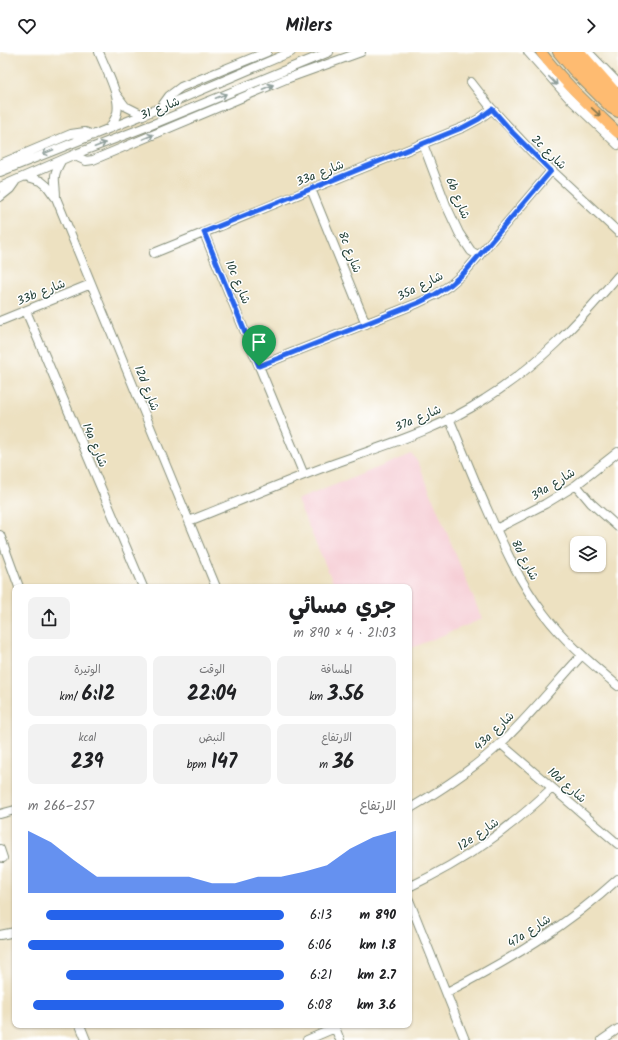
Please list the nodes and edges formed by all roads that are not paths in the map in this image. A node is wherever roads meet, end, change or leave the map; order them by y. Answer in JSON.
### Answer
{"nodes":[{"id":1,"x":99,"y":52,"type":"edge"},
{"id":2,"x":267,"y":52,"type":"edge"},
{"id":3,"x":291,"y":52,"type":"edge"},
{"id":4,"x":329,"y":52,"type":"edge"},
{"id":5,"x":361,"y":52,"type":"edge"},
{"id":6,"x":528,"y":52,"type":"edge"},
{"id":7,"x":535,"y":52,"type":"edge"},
{"id":8,"x":541,"y":52,"type":"edge"},
{"id":9,"x":558,"y":52,"type":"edge"},
{"id":10,"x":569,"y":52,"type":"edge"},
{"id":11,"x":580,"y":52,"type":"edge"},
{"id":12,"x":588,"y":52,"type":"edge"},
{"id":13,"x":550,"y":64,"type":"junction"},
{"id":14,"x":471,"y":82,"type":"dead end"},
{"id":15,"x":618,"y":83,"type":"edge"},
{"id":16,"x":114,"y":89,"type":"junction"},
{"id":17,"x":618,"y":95,"type":"edge"},
{"id":18,"x":618,"y":104,"type":"edge"},
{"id":19,"x":161,"y":106,"type":"junction"},
{"id":20,"x":492,"y":109,"type":"junction"},
{"id":21,"x":618,"y":112,"type":"edge"},
{"id":22,"x":143,"y":114,"type":"junction"},
{"id":23,"x":110,"y":128,"type":"junction"},
{"id":24,"x":618,"y":132,"type":"edge"},
{"id":25,"x":93,"y":135,"type":"junction"},
{"id":26,"x":423,"y":144,"type":"junction"},
{"id":27,"x":618,"y":145,"type":"edge"},
{"id":28,"x":73,"y":155,"type":"junction"},
{"id":29,"x":61,"y":160,"type":"junction"},
{"id":30,"x":0,"y":164,"type":"edge"},
{"id":31,"x":551,"y":171,"type":"junction"},
{"id":32,"x":0,"y":172,"type":"edge"},
{"id":33,"x":25,"y":176,"type":"junction"},
{"id":34,"x":16,"y":181,"type":"junction"},
{"id":35,"x":0,"y":187,"type":"edge"},
{"id":36,"x":311,"y":189,"type":"junction"},
{"id":37,"x":0,"y":197,"type":"edge"},
{"id":38,"x":56,"y":198,"type":"junction"},
{"id":39,"x":204,"y":232,"type":"junction"},
{"id":40,"x":618,"y":232,"type":"edge"},
{"id":41,"x":154,"y":253,"type":"dead end"},
{"id":42,"x":479,"y":256,"type":"junction"},
{"id":43,"x":618,"y":276,"type":"edge"},
{"id":44,"x":92,"y":284,"type":"junction"},
{"id":45,"x":26,"y":311,"type":"junction"},
{"id":46,"x":0,"y":321,"type":"edge"},
{"id":47,"x":366,"y":324,"type":"junction"},
{"id":48,"x":259,"y":366,"type":"junction"},
{"id":49,"x":449,"y":418,"type":"junction"},
{"id":50,"x":618,"y":452,"type":"edge"},
{"id":51,"x":304,"y":475,"type":"junction"},
{"id":52,"x":576,"y":485,"type":"junction"},
{"id":53,"x":189,"y":521,"type":"junction"},
{"id":54,"x":618,"y":527,"type":"edge"},
{"id":55,"x":496,"y":530,"type":"junction"},
{"id":56,"x":0,"y":535,"type":"edge"},
{"id":57,"x":18,"y":584,"type":"edge"},
{"id":58,"x":142,"y":584,"type":"edge"},
{"id":59,"x":215,"y":584,"type":"edge"},
{"id":60,"x":582,"y":655,"type":"junction"},
{"id":61,"x":618,"y":686,"type":"edge"},
{"id":62,"x":501,"y":744,"type":"junction"},
{"id":63,"x":552,"y":788,"type":"junction"},
{"id":64,"x":412,"y":807,"type":"edge"},
{"id":65,"x":12,"y":811,"type":"edge"},
{"id":66,"x":0,"y":814,"type":"edge"},
{"id":67,"x":618,"y":844,"type":"edge"},
{"id":68,"x":0,"y":850,"type":"edge"},
{"id":69,"x":3,"y":858,"type":"dead end"},
{"id":70,"x":618,"y":879,"type":"edge"},
{"id":71,"x":412,"y":886,"type":"edge"},
{"id":72,"x":412,"y":907,"type":"edge"},
{"id":73,"x":12,"y":933,"type":"edge"},
{"id":74,"x":0,"y":935,"type":"edge"},
{"id":75,"x":447,"y":992,"type":"junction"},
{"id":76,"x":81,"y":1028,"type":"edge"},
{"id":77,"x":618,"y":1029,"type":"edge"},
{"id":78,"x":337,"y":1032,"type":"edge"},
{"id":79,"x":86,"y":1040,"type":"edge"},
{"id":80,"x":308,"y":1040,"type":"edge"},
{"id":81,"x":465,"y":1040,"type":"edge"},
{"id":82,"x":602,"y":1040,"type":"edge"}],
"edges":[{"from":1,"to":16,"type":"street"},
{"from":2,"to":19,"type":"street"},
{"from":3,"to":19,"type":"street","name":"شارع 31"},
{"from":28,"to":4,"type":"street","name":"شارع 31","one_way":true},
{"from":28,"to":5,"type":"street","one_way":true},
{"from":6,"to":27,"type":"street","one_way":true},
{"from":7,"to":13,"type":"main road"},
{"from":8,"to":13,"type":"main road"},
{"from":9,"to":21,"type":"main road"},
{"from":10,"to":18,"type":"main road"},
{"from":11,"to":17,"type":"main road"},
{"from":12,"to":15,"type":"street"},
{"from":13,"to":24,"type":"main road","one_way":true},
{"from":14,"to":20,"type":"street","name":"2c شارع"},
{"from":16,"to":22,"type":"street"},
{"from":16,"to":23,"type":"street"},
{"from":19,"to":22,"type":"street","name":"شارع 31"},
{"from":20,"to":26,"type":"street","name":"33a شارع"},
{"from":20,"to":31,"type":"street","name":"2c شارع"},
{"from":22,"to":23,"type":"street","name":"شارع 31"},
{"from":23,"to":25,"type":"street","name":"شارع 31"},
{"from":25,"to":30,"type":"street"},
{"from":25,"to":32,"type":"street","name":"شارع 31","one_way":true},
{"from":26,"to":36,"type":"street","name":"33a شارع"},
{"from":26,"to":42,"type":"street","name":"6b شارع"},
{"from":28,"to":29,"type":"street","name":"شارع 31"},
{"from":29,"to":33,"type":"street","name":"شارع 31"},
{"from":29,"to":38,"type":"street","name":"12d شارع"},
{"from":31,"to":40,"type":"street","name":"2c شارع"},
{"from":31,"to":42,"type":"street","name":"35a شارع"},
{"from":33,"to":34,"type":"street","name":"شارع 31"},
{"from":33,"to":38,"type":"street","name":"12d شارع"},
{"from":34,"to":35,"type":"street","name":"شارع 31"},
{"from":34,"to":37,"type":"street"},
{"from":36,"to":39,"type":"street","name":"33a شارع"},
{"from":36,"to":47,"type":"street","name":"8c شارع"},
{"from":38,"to":44,"type":"street","name":"12d شارع"},
{"from":39,"to":41,"type":"street","name":"33a شارع"},
{"from":39,"to":48,"type":"street","name":"10c شارع"},
{"from":42,"to":47,"type":"street","name":"35a شارع"},
{"from":43,"to":49,"type":"street","name":"37a شارع"},
{"from":44,"to":45,"type":"street","name":"33b شارع"},
{"from":44,"to":53,"type":"street","name":"12d شارع"},
{"from":45,"to":46,"type":"street","name":"33b شارع"},
{"from":45,"to":58,"type":"street","name":"14a شارع"},
{"from":47,"to":48,"type":"street","name":"35a شارع"},
{"from":48,"to":51,"type":"street","name":"10c شارع"},
{"from":49,"to":51,"type":"street","name":"37a شارع"},
{"from":49,"to":55,"type":"street","name":"8d شارع"},
{"from":50,"to":52,"type":"street","name":"39a شارع"},
{"from":51,"to":53,"type":"street","name":"37a شارع"},
{"from":52,"to":54,"type":"street"},
{"from":52,"to":55,"type":"street","name":"39a شارع"},
{"from":53,"to":59,"type":"street","name":"12d شارع"},
{"from":55,"to":60,"type":"street","name":"8d شارع"},
{"from":56,"to":57,"type":"street"},
{"from":60,"to":61,"type":"street","name":"8d شارع"},
{"from":60,"to":62,"type":"street","name":"43a شارع"},
{"from":62,"to":63,"type":"street","name":"10d شارع"},
{"from":62,"to":64,"type":"street","name":"43a شارع"},
{"from":63,"to":67,"type":"street","name":"10d شارع"},
{"from":63,"to":71,"type":"street","name":"12e شارع"},
{"from":65,"to":66,"type":"street"},
{"from":68,"to":69,"type":"street"},
{"from":70,"to":75,"type":"street","name":"47a شارع"},
{"from":72,"to":75,"type":"street"},
{"from":73,"to":74,"type":"street"},
{"from":75,"to":81,"type":"street"},
{"from":76,"to":79,"type":"street"},
{"from":77,"to":82,"type":"street"},
{"from":78,"to":80,"type":"street"}]}
